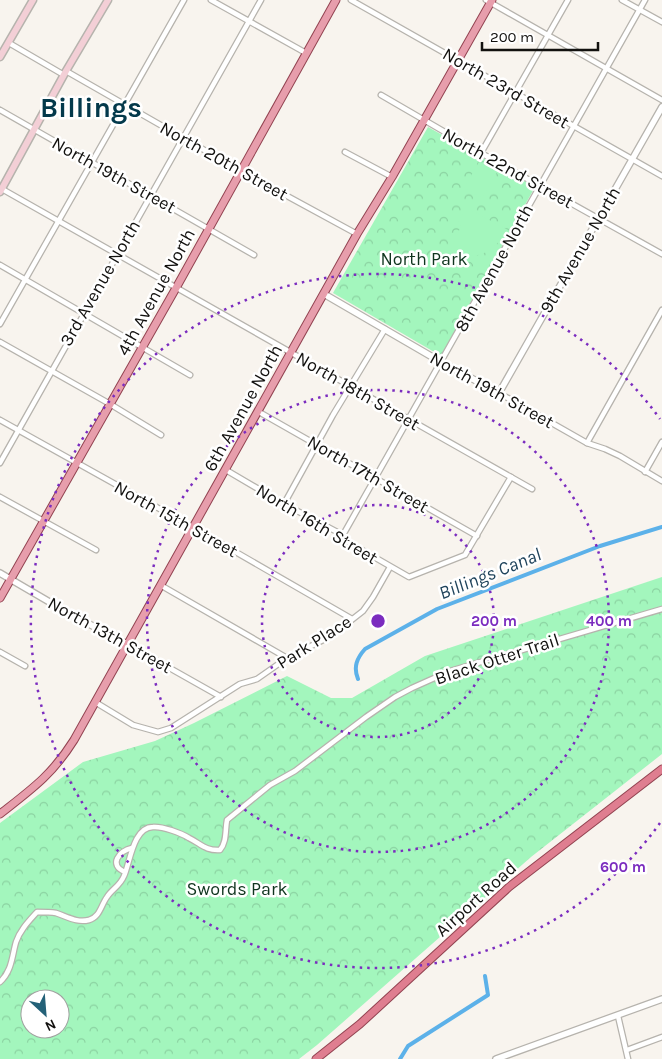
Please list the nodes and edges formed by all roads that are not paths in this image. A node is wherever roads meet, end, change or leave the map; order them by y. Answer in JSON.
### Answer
{"nodes":[{"id":1,"x":33,"y":0,"type":"edge"},
{"id":2,"x":108,"y":0,"type":"edge"},
{"id":3,"x":184,"y":0,"type":"edge"},
{"id":4,"x":211,"y":0,"type":"edge"},
{"id":5,"x":261,"y":0,"type":"edge"},
{"id":6,"x":336,"y":0,"type":"edge"},
{"id":7,"x":351,"y":0,"type":"edge"},
{"id":8,"x":568,"y":0,"type":"edge"},
{"id":9,"x":622,"y":0,"type":"edge"},
{"id":10,"x":645,"y":0,"type":"edge"},
{"id":11,"x":489,"y":1,"type":"edge"},
{"id":12,"x":639,"y":10,"type":"junction"},
{"id":13,"x":250,"y":21,"type":"junction"},
{"id":14,"x":662,"y":22,"type":"edge"},
{"id":15,"x":548,"y":36,"type":"junction"},
{"id":16,"x":8,"y":42,"type":"junction"},
{"id":17,"x":306,"y":53,"type":"junction"},
{"id":18,"x":0,"y":57,"type":"edge"},
{"id":19,"x":457,"y":60,"type":"junction"},
{"id":20,"x":607,"y":68,"type":"junction"},
{"id":21,"x":65,"y":73,"type":"junction"},
{"id":22,"x":516,"y":93,"type":"junction"},
{"id":23,"x":381,"y":95,"type":"dead end"},
{"id":24,"x":662,"y":100,"type":"edge"},
{"id":25,"x":125,"y":105,"type":"junction"},
{"id":26,"x":662,"y":107,"type":"edge"},
{"id":27,"x":0,"y":110,"type":"edge"},
{"id":28,"x":423,"y":120,"type":"junction"},
{"id":29,"x":574,"y":126,"type":"junction"},
{"id":30,"x":34,"y":130,"type":"junction"},
{"id":31,"x":183,"y":138,"type":"junction"},
{"id":32,"x":345,"y":152,"type":"dead end"},
{"id":33,"x":480,"y":153,"type":"junction"},
{"id":34,"x":632,"y":160,"type":"junction"},
{"id":35,"x":92,"y":164,"type":"junction"},
{"id":36,"x":241,"y":171,"type":"junction"},
{"id":37,"x":662,"y":176,"type":"edge"},
{"id":38,"x":392,"y":177,"type":"junction"},
{"id":39,"x":540,"y":185,"type":"junction"},
{"id":40,"x":1,"y":188,"type":"edge"},
{"id":41,"x":150,"y":196,"type":"junction"},
{"id":42,"x":599,"y":218,"type":"junction"},
{"id":43,"x":59,"y":222,"type":"junction"},
{"id":44,"x":209,"y":229,"type":"junction"},
{"id":45,"x":357,"y":234,"type":"junction"},
{"id":46,"x":117,"y":254,"type":"junction"},
{"id":47,"x":662,"y":254,"type":"edge"},
{"id":48,"x":254,"y":255,"type":"dead end"},
{"id":49,"x":0,"y":264,"type":"edge"},
{"id":50,"x":26,"y":279,"type":"junction"},
{"id":51,"x":176,"y":288,"type":"junction"},
{"id":52,"x":324,"y":294,"type":"junction"},
{"id":53,"x":662,"y":310,"type":"edge"},
{"id":54,"x":83,"y":313,"type":"junction"},
{"id":55,"x":0,"y":324,"type":"edge"},
{"id":56,"x":385,"y":329,"type":"junction"},
{"id":57,"x":0,"y":342,"type":"edge"},
{"id":58,"x":142,"y":346,"type":"junction"},
{"id":59,"x":292,"y":353,"type":"junction"},
{"id":60,"x":442,"y":362,"type":"junction"},
{"id":61,"x":50,"y":371,"type":"junction"},
{"id":62,"x":190,"y":375,"type":"dead end"},
{"id":63,"x":352,"y":386,"type":"junction"},
{"id":64,"x":499,"y":393,"type":"junction"},
{"id":65,"x":110,"y":404,"type":"junction"},
{"id":66,"x":259,"y":412,"type":"junction"},
{"id":67,"x":407,"y":419,"type":"junction"},
{"id":68,"x":0,"y":420,"type":"edge"},
{"id":69,"x":18,"y":430,"type":"junction"},
{"id":70,"x":160,"y":435,"type":"dead end"},
{"id":71,"x":662,"y":442,"type":"edge"},
{"id":72,"x":587,"y":443,"type":"junction"},
{"id":73,"x":316,"y":445,"type":"junction"},
{"id":74,"x":0,"y":462,"type":"edge"},
{"id":75,"x":76,"y":463,"type":"junction"},
{"id":76,"x":226,"y":470,"type":"junction"},
{"id":77,"x":645,"y":472,"type":"junction"},
{"id":78,"x":511,"y":477,"type":"junction"},
{"id":79,"x":374,"y":478,"type":"junction"},
{"id":80,"x":662,"y":481,"type":"edge"},
{"id":81,"x":532,"y":489,"type":"dead end"},
{"id":82,"x":0,"y":496,"type":"edge"},
{"id":83,"x":284,"y":504,"type":"junction"},
{"id":84,"x":44,"y":520,"type":"junction"},
{"id":85,"x":194,"y":528,"type":"junction"},
{"id":86,"x":343,"y":535,"type":"junction"},
{"id":87,"x":477,"y":536,"type":"junction"},
{"id":88,"x":96,"y":550,"type":"dead end"},
{"id":89,"x":390,"y":567,"type":"junction"},
{"id":90,"x":0,"y":574,"type":"edge"},
{"id":91,"x":11,"y":579,"type":"junction"},
{"id":92,"x":162,"y":586,"type":"junction"},
{"id":93,"x":0,"y":598,"type":"edge"},
{"id":94,"x":662,"y":609,"type":"edge"},
{"id":95,"x":352,"y":619,"type":"junction"},
{"id":96,"x":127,"y":644,"type":"junction"},
{"id":97,"x":0,"y":652,"type":"edge"},
{"id":98,"x":286,"y":658,"type":"junction"},
{"id":99,"x":25,"y":666,"type":"dead end"},
{"id":100,"x":221,"y":697,"type":"junction"},
{"id":101,"x":95,"y":702,"type":"junction"},
{"id":102,"x":662,"y":769,"type":"edge"},
{"id":103,"x":0,"y":814,"type":"edge"},
{"id":104,"x":132,"y":848,"type":"junction"},
{"id":105,"x":125,"y":872,"type":"junction"},
{"id":106,"x":0,"y":982,"type":"edge"},
{"id":107,"x":662,"y":999,"type":"edge"},
{"id":108,"x":618,"y":1016,"type":"junction"},
{"id":109,"x":662,"y":1037,"type":"edge"},
{"id":110,"x":627,"y":1050,"type":"junction"},
{"id":111,"x":316,"y":1059,"type":"edge"},
{"id":112,"x":496,"y":1059,"type":"edge"},
{"id":113,"x":628,"y":1059,"type":"edge"}],
"edges":[{"from":1,"to":16,"type":"main road"},
{"from":2,"to":21,"type":"main road"},
{"from":3,"to":25,"type":"street"},
{"from":4,"to":13,"type":"street"},
{"from":5,"to":13,"type":"street","name":"3rd Avenue North"},
{"from":6,"to":17,"type":"main road","name":"4th Avenue North"},
{"from":7,"to":19,"type":"street","name":"North 23rd Street"},
{"from":8,"to":15,"type":"street"},
{"from":9,"to":12,"type":"street"},
{"from":10,"to":12,"type":"street","name":"8th Avenue North"},
{"from":11,"to":15,"type":"street"},
{"from":11,"to":19,"type":"main road","name":"6th Avenue North"},
{"from":12,"to":14,"type":"street"},
{"from":12,"to":20,"type":"street","name":"8th Avenue North"},
{"from":13,"to":17,"type":"street"},
{"from":13,"to":31,"type":"street","name":"3rd Avenue North"},
{"from":15,"to":20,"type":"street"},
{"from":15,"to":22,"type":"street"},
{"from":16,"to":18,"type":"main road"},
{"from":16,"to":21,"type":"street","name":"North 20th Street"},
{"from":17,"to":36,"type":"main road","name":"4th Avenue North"},
{"from":19,"to":22,"type":"street","name":"North 23rd Street"},
{"from":19,"to":28,"type":"main road","name":"6th Avenue North"},
{"from":20,"to":24,"type":"street"},
{"from":20,"to":29,"type":"street","name":"8th Avenue North"},
{"from":21,"to":25,"type":"street","name":"North 20th Street"},
{"from":21,"to":30,"type":"main road"},
{"from":22,"to":29,"type":"street","name":"North 23rd Street"},
{"from":22,"to":33,"type":"street"},
{"from":23,"to":28,"type":"street","name":"North 22nd Street"},
{"from":25,"to":31,"type":"street","name":"North 20th Street"},
{"from":25,"to":35,"type":"street"},
{"from":26,"to":34,"type":"street","name":"9th Avenue North"},
{"from":27,"to":30,"type":"street","name":"North 19th Street"},
{"from":28,"to":33,"type":"street","name":"North 22nd Street"},
{"from":28,"to":38,"type":"main road","name":"6th Avenue North"},
{"from":29,"to":34,"type":"street","name":"North 23rd Street"},
{"from":29,"to":39,"type":"street","name":"8th Avenue North"},
{"from":30,"to":35,"type":"street","name":"North 19th Street"},
{"from":30,"to":40,"type":"main road"},
{"from":31,"to":36,"type":"street","name":"North 20th Street"},
{"from":31,"to":41,"type":"street","name":"3rd Avenue North"},
{"from":32,"to":38,"type":"street"},
{"from":33,"to":39,"type":"street","name":"North 22nd Street"},
{"from":34,"to":37,"type":"street","name":"North 23rd Street"},
{"from":34,"to":42,"type":"street","name":"9th Avenue North"},
{"from":35,"to":41,"type":"street","name":"North 19th Street"},
{"from":35,"to":43,"type":"street"},
{"from":36,"to":44,"type":"main road","name":"4th Avenue North"},
{"from":36,"to":45,"type":"street","name":"North 20th Street"},
{"from":38,"to":45,"type":"main road","name":"6th Avenue North"},
{"from":39,"to":42,"type":"street","name":"North 22nd Street"},
{"from":39,"to":60,"type":"street","name":"8th Avenue North"},
{"from":40,"to":43,"type":"street","name":"North 18th Street"},
{"from":41,"to":44,"type":"street","name":"North 19th Street"},
{"from":41,"to":46,"type":"street","name":"3rd Avenue North"},
{"from":42,"to":47,"type":"street","name":"North 22nd Street"},
{"from":42,"to":64,"type":"street","name":"9th Avenue North"},
{"from":43,"to":46,"type":"street","name":"North 18th Street"},
{"from":43,"to":50,"type":"street"},
{"from":44,"to":48,"type":"street","name":"North 19th Street"},
{"from":44,"to":51,"type":"main road","name":"4th Avenue North"},
{"from":45,"to":52,"type":"main road","name":"6th Avenue North"},
{"from":46,"to":51,"type":"street","name":"North 18th Street"},
{"from":46,"to":54,"type":"street","name":"3rd Avenue North"},
{"from":49,"to":50,"type":"street"},
{"from":50,"to":54,"type":"street"},
{"from":50,"to":55,"type":"street"},
{"from":51,"to":58,"type":"main road","name":"4th Avenue North"},
{"from":51,"to":59,"type":"street","name":"North 18th Street"},
{"from":52,"to":56,"type":"street","name":"North 19th Street"},
{"from":52,"to":59,"type":"main road","name":"6th Avenue North"},
{"from":53,"to":72,"type":"street"},
{"from":54,"to":58,"type":"street"},
{"from":54,"to":61,"type":"street","name":"3rd Avenue North"},
{"from":56,"to":60,"type":"street","name":"North 19th Street"},
{"from":56,"to":63,"type":"street"},
{"from":57,"to":61,"type":"street"},
{"from":58,"to":62,"type":"street"},
{"from":58,"to":65,"type":"main road","name":"4th Avenue North"},
{"from":59,"to":63,"type":"street","name":"North 18th Street"},
{"from":59,"to":66,"type":"main road","name":"6th Avenue North"},
{"from":60,"to":64,"type":"street","name":"North 19th Street"},
{"from":60,"to":67,"type":"street","name":"8th Avenue North"},
{"from":61,"to":65,"type":"street"},
{"from":61,"to":69,"type":"street","name":"3rd Avenue North"},
{"from":63,"to":67,"type":"street","name":"North 18th Street"},
{"from":63,"to":73,"type":"street"},
{"from":64,"to":72,"type":"street","name":"North 19th Street"},
{"from":65,"to":70,"type":"street"},
{"from":65,"to":75,"type":"main road","name":"4th Avenue North"},
{"from":66,"to":73,"type":"street","name":"North 17th Street"},
{"from":66,"to":76,"type":"main road","name":"6th Avenue North"},
{"from":67,"to":78,"type":"street","name":"North 18th Street"},
{"from":67,"to":79,"type":"street","name":"8th Avenue North"},
{"from":68,"to":69,"type":"street","name":"North 15th Street"},
{"from":69,"to":74,"type":"street","name":"3rd Avenue North"},
{"from":69,"to":75,"type":"street","name":"North 15th Street"},
{"from":71,"to":77,"type":"street"},
{"from":72,"to":77,"type":"street","name":"North 19th Street"},
{"from":73,"to":79,"type":"street","name":"North 17th Street"},
{"from":73,"to":83,"type":"street"},
{"from":75,"to":84,"type":"main road","name":"4th Avenue North"},
{"from":75,"to":85,"type":"street","name":"North 15th Street"},
{"from":76,"to":83,"type":"street","name":"North 16th Street"},
{"from":76,"to":85,"type":"main road","name":"6th Avenue North"},
{"from":77,"to":80,"type":"street","name":"North 19th Street"},
{"from":78,"to":81,"type":"street","name":"North 18th Street"},
{"from":78,"to":87,"type":"street"},
{"from":79,"to":86,"type":"street","name":"8th Avenue North"},
{"from":79,"to":87,"type":"street","name":"North 17th Street"},
{"from":82,"to":84,"type":"street"},
{"from":83,"to":86,"type":"street","name":"North 16th Street"},
{"from":84,"to":88,"type":"street"},
{"from":84,"to":91,"type":"main road","name":"4th Avenue North"},
{"from":85,"to":92,"type":"main road","name":"6th Avenue North"},
{"from":85,"to":95,"type":"street","name":"North 15th Street"},
{"from":86,"to":89,"type":"street","name":"North 16th Street"},
{"from":87,"to":89,"type":"street","name":"North 16th Street"},
{"from":89,"to":95,"type":"street","name":"Park Place"},
{"from":90,"to":91,"type":"street","name":"North 13th Street"},
{"from":91,"to":93,"type":"main road","name":"4th Avenue North"},
{"from":91,"to":96,"type":"street","name":"North 13th Street"},
{"from":92,"to":96,"type":"main road","name":"6th Avenue North"},
{"from":92,"to":98,"type":"street"},
{"from":94,"to":104,"type":"street","name":"Black Otter Trail"},
{"from":95,"to":98,"type":"street","name":"Park Place"},
{"from":96,"to":100,"type":"street","name":"North 13th Street"},
{"from":96,"to":101,"type":"main road","name":"6th Avenue North"},
{"from":97,"to":99,"type":"street"},
{"from":98,"to":100,"type":"street","name":"Park Place"},
{"from":100,"to":101,"type":"street","name":"Park Place"},
{"from":101,"to":103,"type":"main road","name":"6th Avenue North"},
{"from":102,"to":111,"type":"highway","name":"Airport Road"},
{"from":104,"to":105,"type":"street"},
{"from":104,"to":105,"type":"street"},
{"from":105,"to":106,"type":"street"},
{"from":107,"to":108,"type":"street"},
{"from":108,"to":110,"type":"street"},
{"from":108,"to":112,"type":"street"},
{"from":109,"to":110,"type":"street"},
{"from":110,"to":113,"type":"street"}]}
